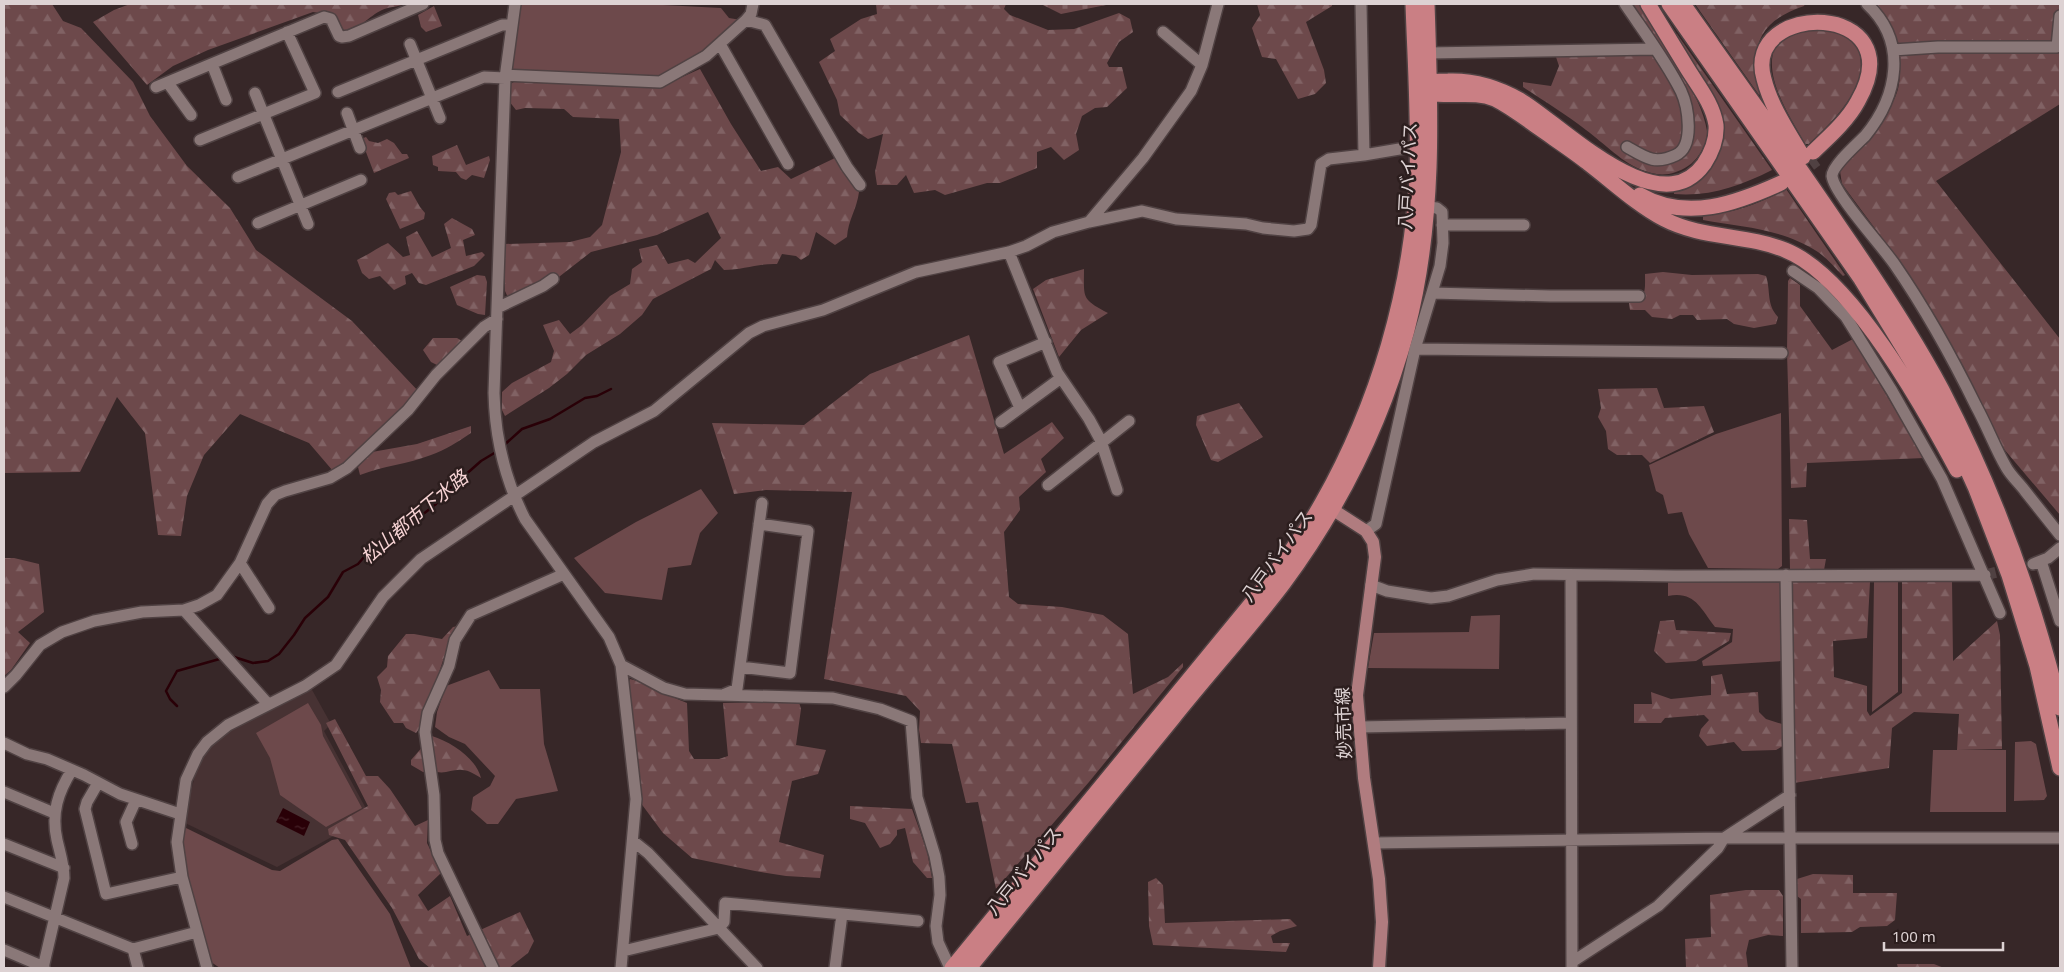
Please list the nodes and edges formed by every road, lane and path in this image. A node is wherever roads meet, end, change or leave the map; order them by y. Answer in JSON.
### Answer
{"nodes":[{"id":1,"x":424,"y":4,"type":"edge"},
{"id":2,"x":516,"y":4,"type":"edge"},
{"id":3,"x":753,"y":4,"type":"edge"},
{"id":4,"x":1218,"y":4,"type":"edge"},
{"id":5,"x":1361,"y":4,"type":"edge"},
{"id":6,"x":1413,"y":4,"type":"edge"},
{"id":7,"x":1427,"y":4,"type":"edge"},
{"id":8,"x":1625,"y":4,"type":"edge"},
{"id":9,"x":1648,"y":4,"type":"edge"},
{"id":10,"x":1668,"y":4,"type":"edge"},
{"id":11,"x":1683,"y":4,"type":"edge"},
{"id":12,"x":1867,"y":4,"type":"edge"},
{"id":13,"x":2060,"y":16,"type":"edge"},
{"id":14,"x":746,"y":20,"type":"junction"},
{"id":15,"x":1864,"y":24,"type":"dead end"},
{"id":16,"x":512,"y":25,"type":"junction"},
{"id":17,"x":287,"y":32,"type":"junction"},
{"id":18,"x":1162,"y":32,"type":"dead end"},
{"id":19,"x":410,"y":44,"type":"dead end"},
{"id":20,"x":720,"y":44,"type":"junction"},
{"id":21,"x":1655,"y":49,"type":"junction"},
{"id":22,"x":1893,"y":50,"type":"junction"},
{"id":23,"x":1429,"y":53,"type":"junction"},
{"id":24,"x":416,"y":60,"type":"junction"},
{"id":25,"x":212,"y":64,"type":"junction"},
{"id":26,"x":1202,"y":65,"type":"junction"},
{"id":27,"x":505,"y":77,"type":"junction"},
{"id":28,"x":168,"y":83,"type":"junction"},
{"id":29,"x":156,"y":87,"type":"dead end"},
{"id":30,"x":1425,"y":88,"type":"junction"},
{"id":31,"x":338,"y":92,"type":"dead end"},
{"id":32,"x":255,"y":93,"type":"dead end"},
{"id":33,"x":432,"y":99,"type":"junction"},
{"id":34,"x":226,"y":100,"type":"dead end"},
{"id":35,"x":347,"y":113,"type":"dead end"},
{"id":36,"x":264,"y":114,"type":"junction"},
{"id":37,"x":191,"y":116,"type":"dead end"},
{"id":38,"x":440,"y":118,"type":"dead end"},
{"id":39,"x":353,"y":130,"type":"junction"},
{"id":40,"x":200,"y":140,"type":"dead end"},
{"id":41,"x":1418,"y":146,"type":"junction"},
{"id":42,"x":1627,"y":147,"type":"dead end"},
{"id":43,"x":360,"y":148,"type":"dead end"},
{"id":44,"x":1364,"y":155,"type":"junction"},
{"id":45,"x":282,"y":159,"type":"junction"},
{"id":46,"x":1596,"y":162,"type":"junction"},
{"id":47,"x":788,"y":164,"type":"dead end"},
{"id":48,"x":238,"y":178,"type":"dead end"},
{"id":49,"x":1789,"y":178,"type":"junction"},
{"id":50,"x":361,"y":180,"type":"dead end"},
{"id":51,"x":860,"y":185,"type":"dead end"},
{"id":52,"x":301,"y":205,"type":"junction"},
{"id":53,"x":1428,"y":207,"type":"junction"},
{"id":54,"x":1089,"y":222,"type":"junction"},
{"id":55,"x":258,"y":223,"type":"dead end"},
{"id":56,"x":308,"y":224,"type":"dead end"},
{"id":57,"x":1442,"y":225,"type":"junction"},
{"id":58,"x":1524,"y":225,"type":"dead end"},
{"id":59,"x":1009,"y":252,"type":"junction"},
{"id":60,"x":1793,"y":271,"type":"dead end"},
{"id":61,"x":553,"y":279,"type":"dead end"},
{"id":62,"x":1878,"y":284,"type":"junction"},
{"id":63,"x":1432,"y":293,"type":"junction"},
{"id":64,"x":1639,"y":296,"type":"dead end"},
{"id":65,"x":497,"y":314,"type":"junction"},
{"id":66,"x":1046,"y":342,"type":"junction"},
{"id":67,"x":1415,"y":349,"type":"junction"},
{"id":68,"x":1782,"y":353,"type":"dead end"},
{"id":69,"x":1061,"y":378,"type":"junction"},
{"id":70,"x":1020,"y":408,"type":"junction"},
{"id":71,"x":1129,"y":421,"type":"dead end"},
{"id":72,"x":1001,"y":422,"type":"dead end"},
{"id":73,"x":1101,"y":441,"type":"junction"},
{"id":74,"x":1048,"y":485,"type":"dead end"},
{"id":75,"x":1117,"y":490,"type":"dead end"},
{"id":76,"x":514,"y":498,"type":"junction"},
{"id":77,"x":762,"y":503,"type":"dead end"},
{"id":78,"x":1327,"y":506,"type":"junction"},
{"id":79,"x":760,"y":524,"type":"junction"},
{"id":80,"x":1366,"y":531,"type":"junction"},
{"id":81,"x":2060,"y":536,"type":"edge"},
{"id":82,"x":2060,"y":548,"type":"edge"},
{"id":83,"x":240,"y":563,"type":"junction"},
{"id":84,"x":564,"y":574,"type":"junction"},
{"id":85,"x":2009,"y":574,"type":"junction"},
{"id":86,"x":1570,"y":575,"type":"junction"},
{"id":87,"x":1786,"y":575,"type":"junction"},
{"id":88,"x":1985,"y":575,"type":"junction"},
{"id":89,"x":1371,"y":585,"type":"junction"},
{"id":90,"x":268,"y":608,"type":"dead end"},
{"id":91,"x":184,"y":610,"type":"junction"},
{"id":92,"x":2000,"y":613,"type":"dead end"},
{"id":93,"x":2060,"y":621,"type":"edge"},
{"id":94,"x":621,"y":665,"type":"junction"},
{"id":95,"x":740,"y":667,"type":"junction"},
{"id":96,"x":4,"y":687,"type":"edge"},
{"id":97,"x":724,"y":695,"type":"junction"},
{"id":98,"x":268,"y":704,"type":"junction"},
{"id":99,"x":2060,"y":708,"type":"edge"},
{"id":100,"x":1571,"y":723,"type":"junction"},
{"id":101,"x":1359,"y":726,"type":"junction"},
{"id":102,"x":4,"y":743,"type":"edge"},
{"id":103,"x":2060,"y":768,"type":"edge"},
{"id":104,"x":72,"y":770,"type":"junction"},
{"id":105,"x":98,"y":783,"type":"junction"},
{"id":106,"x":4,"y":792,"type":"edge"},
{"id":107,"x":1790,"y":795,"type":"junction"},
{"id":108,"x":136,"y":800,"type":"junction"},
{"id":109,"x":54,"y":813,"type":"junction"},
{"id":110,"x":180,"y":814,"type":"junction"},
{"id":111,"x":1724,"y":838,"type":"junction"},
{"id":112,"x":2060,"y":838,"type":"edge"},
{"id":113,"x":1572,"y":840,"type":"junction"},
{"id":114,"x":1790,"y":840,"type":"junction"},
{"id":115,"x":633,"y":841,"type":"junction"},
{"id":116,"x":1374,"y":843,"type":"junction"},
{"id":117,"x":4,"y":844,"type":"edge"},
{"id":118,"x":132,"y":844,"type":"dead end"},
{"id":119,"x":64,"y":868,"type":"junction"},
{"id":120,"x":182,"y":877,"type":"junction"},
{"id":121,"x":4,"y":898,"type":"edge"},
{"id":122,"x":842,"y":914,"type":"junction"},
{"id":123,"x":54,"y":919,"type":"junction"},
{"id":124,"x":918,"y":921,"type":"dead end"},
{"id":125,"x":719,"y":928,"type":"junction"},
{"id":126,"x":197,"y":932,"type":"junction"},
{"id":127,"x":133,"y":949,"type":"junction"},
{"id":128,"x":4,"y":950,"type":"edge"},
{"id":129,"x":623,"y":951,"type":"junction"},
{"id":130,"x":1572,"y":965,"type":"edge"},
{"id":131,"x":47,"y":967,"type":"edge"},
{"id":132,"x":138,"y":968,"type":"edge"},
{"id":133,"x":207,"y":968,"type":"edge"},
{"id":134,"x":493,"y":968,"type":"edge"},
{"id":135,"x":621,"y":968,"type":"edge"},
{"id":136,"x":757,"y":968,"type":"edge"},
{"id":137,"x":835,"y":968,"type":"edge"},
{"id":138,"x":951,"y":968,"type":"edge"},
{"id":139,"x":969,"y":968,"type":"edge"},
{"id":140,"x":1379,"y":968,"type":"edge"},
{"id":141,"x":1792,"y":968,"type":"edge"}],
"edges":[{"from":1,"to":17,"type":"street"},
{"from":2,"to":16,"type":"street"},
{"from":3,"to":14,"type":"street"},
{"from":4,"to":26,"type":"street"},
{"from":5,"to":44,"type":"street"},
{"from":6,"to":30,"type":"highway"},
{"from":7,"to":23,"type":"highway"},
{"from":8,"to":21,"type":"street"},
{"from":9,"to":46,"type":"highway"},
{"from":10,"to":49,"type":"highway"},
{"from":11,"to":49,"type":"highway"},
{"from":12,"to":22,"type":"street"},
{"from":13,"to":22,"type":"street"},
{"from":14,"to":20,"type":"street"},
{"from":14,"to":51,"type":"street"},
{"from":15,"to":62,"type":"highway"},
{"from":16,"to":24,"type":"street"},
{"from":16,"to":27,"type":"street"},
{"from":17,"to":25,"type":"street"},
{"from":17,"to":36,"type":"street"},
{"from":18,"to":26,"type":"street"},
{"from":19,"to":24,"type":"street"},
{"from":20,"to":27,"type":"street"},
{"from":20,"to":47,"type":"street"},
{"from":21,"to":23,"type":"street"},
{"from":21,"to":42,"type":"street"},
{"from":22,"to":81,"type":"street"},
{"from":23,"to":30,"type":"highway"},
{"from":24,"to":31,"type":"street"},
{"from":24,"to":33,"type":"street"},
{"from":25,"to":28,"type":"street"},
{"from":25,"to":34,"type":"street"},
{"from":26,"to":54,"type":"street"},
{"from":27,"to":33,"type":"street"},
{"from":27,"to":65,"type":"street"},
{"from":28,"to":29,"type":"street"},
{"from":28,"to":37,"type":"street"},
{"from":30,"to":41,"type":"highway","name":"八戸バイパス"},
{"from":30,"to":46,"type":"highway"},
{"from":30,"to":53,"type":"highway","name":"八戸バイパス"},
{"from":32,"to":36,"type":"street"},
{"from":33,"to":38,"type":"street"},
{"from":33,"to":39,"type":"street"},
{"from":35,"to":39,"type":"street"},
{"from":36,"to":40,"type":"street"},
{"from":36,"to":45,"type":"street"},
{"from":39,"to":43,"type":"street"},
{"from":39,"to":45,"type":"street"},
{"from":41,"to":44,"type":"street"},
{"from":41,"to":78,"type":"highway","name":"八戸バイパス"},
{"from":44,"to":54,"type":"street"},
{"from":45,"to":48,"type":"street"},
{"from":45,"to":52,"type":"street"},
{"from":46,"to":49,"type":"highway"},
{"from":46,"to":85,"type":"highway"},
{"from":49,"to":62,"type":"highway"},
{"from":49,"to":85,"type":"highway"},
{"from":50,"to":52,"type":"street"},
{"from":52,"to":55,"type":"street"},
{"from":52,"to":56,"type":"street"},
{"from":53,"to":57,"type":"street"},
{"from":53,"to":78,"type":"highway","name":"八戸バイパス"},
{"from":54,"to":59,"type":"street"},
{"from":57,"to":58,"type":"street"},
{"from":57,"to":63,"type":"street"},
{"from":59,"to":66,"type":"street"},
{"from":59,"to":76,"type":"street"},
{"from":60,"to":88,"type":"street"},
{"from":61,"to":65,"type":"street"},
{"from":62,"to":99,"type":"highway"},
{"from":63,"to":64,"type":"street"},
{"from":63,"to":67,"type":"street"},
{"from":65,"to":76,"type":"street"},
{"from":65,"to":83,"type":"street"},
{"from":66,"to":69,"type":"street"},
{"from":66,"to":70,"type":"street"},
{"from":67,"to":68,"type":"street"},
{"from":67,"to":80,"type":"street"},
{"from":69,"to":70,"type":"street"},
{"from":69,"to":73,"type":"street"},
{"from":70,"to":72,"type":"street"},
{"from":71,"to":73,"type":"street"},
{"from":73,"to":74,"type":"street"},
{"from":73,"to":75,"type":"street"},
{"from":76,"to":84,"type":"street"},
{"from":76,"to":98,"type":"street"},
{"from":77,"to":79,"type":"street"},
{"from":78,"to":80,"type":"main road"},
{"from":78,"to":138,"type":"highway","name":"八戸バイパス"},
{"from":78,"to":139,"type":"highway","name":"八戸バイパス"},
{"from":79,"to":95,"type":"street"},
{"from":79,"to":95,"type":"street"},
{"from":80,"to":89,"type":"main road","name":"妙売市線"},
{"from":82,"to":93,"type":"street"},
{"from":83,"to":90,"type":"street"},
{"from":83,"to":91,"type":"street"},
{"from":84,"to":94,"type":"street"},
{"from":84,"to":134,"type":"street"},
{"from":85,"to":103,"type":"highway"},
{"from":86,"to":87,"type":"street"},
{"from":86,"to":89,"type":"street"},
{"from":86,"to":100,"type":"street"},
{"from":87,"to":88,"type":"street"},
{"from":87,"to":107,"type":"street"},
{"from":88,"to":92,"type":"street"},
{"from":89,"to":101,"type":"main road","name":"妙売市線"},
{"from":91,"to":96,"type":"street"},
{"from":91,"to":98,"type":"street"},
{"from":94,"to":97,"type":"street"},
{"from":94,"to":115,"type":"street"},
{"from":95,"to":97,"type":"street"},
{"from":97,"to":138,"type":"street"},
{"from":98,"to":110,"type":"street"},
{"from":100,"to":101,"type":"street"},
{"from":100,"to":113,"type":"street"},
{"from":101,"to":116,"type":"main road","name":"妙売市線"},
{"from":102,"to":104,"type":"street"},
{"from":104,"to":105,"type":"street"},
{"from":104,"to":109,"type":"street"},
{"from":105,"to":108,"type":"street"},
{"from":105,"to":120,"type":"street"},
{"from":106,"to":109,"type":"street"},
{"from":107,"to":111,"type":"street"},
{"from":107,"to":114,"type":"street"},
{"from":108,"to":110,"type":"street"},
{"from":108,"to":118,"type":"street"},
{"from":109,"to":119,"type":"street"},
{"from":110,"to":120,"type":"street"},
{"from":111,"to":113,"type":"street"},
{"from":111,"to":114,"type":"street"},
{"from":111,"to":130,"type":"street"},
{"from":112,"to":114,"type":"street"},
{"from":113,"to":116,"type":"street"},
{"from":113,"to":130,"type":"street"},
{"from":114,"to":141,"type":"street"},
{"from":115,"to":125,"type":"street"},
{"from":115,"to":129,"type":"street"},
{"from":116,"to":140,"type":"main road","name":"妙売市線"},
{"from":117,"to":119,"type":"street"},
{"from":119,"to":123,"type":"street"},
{"from":120,"to":126,"type":"street"},
{"from":121,"to":123,"type":"street"},
{"from":122,"to":124,"type":"street"},
{"from":122,"to":125,"type":"street"},
{"from":122,"to":137,"type":"street"},
{"from":123,"to":127,"type":"street"},
{"from":123,"to":131,"type":"street"},
{"from":125,"to":129,"type":"street"},
{"from":125,"to":136,"type":"street"},
{"from":126,"to":127,"type":"street"},
{"from":126,"to":133,"type":"street"},
{"from":127,"to":132,"type":"street"},
{"from":128,"to":131,"type":"street"},
{"from":129,"to":135,"type":"street"}]}
